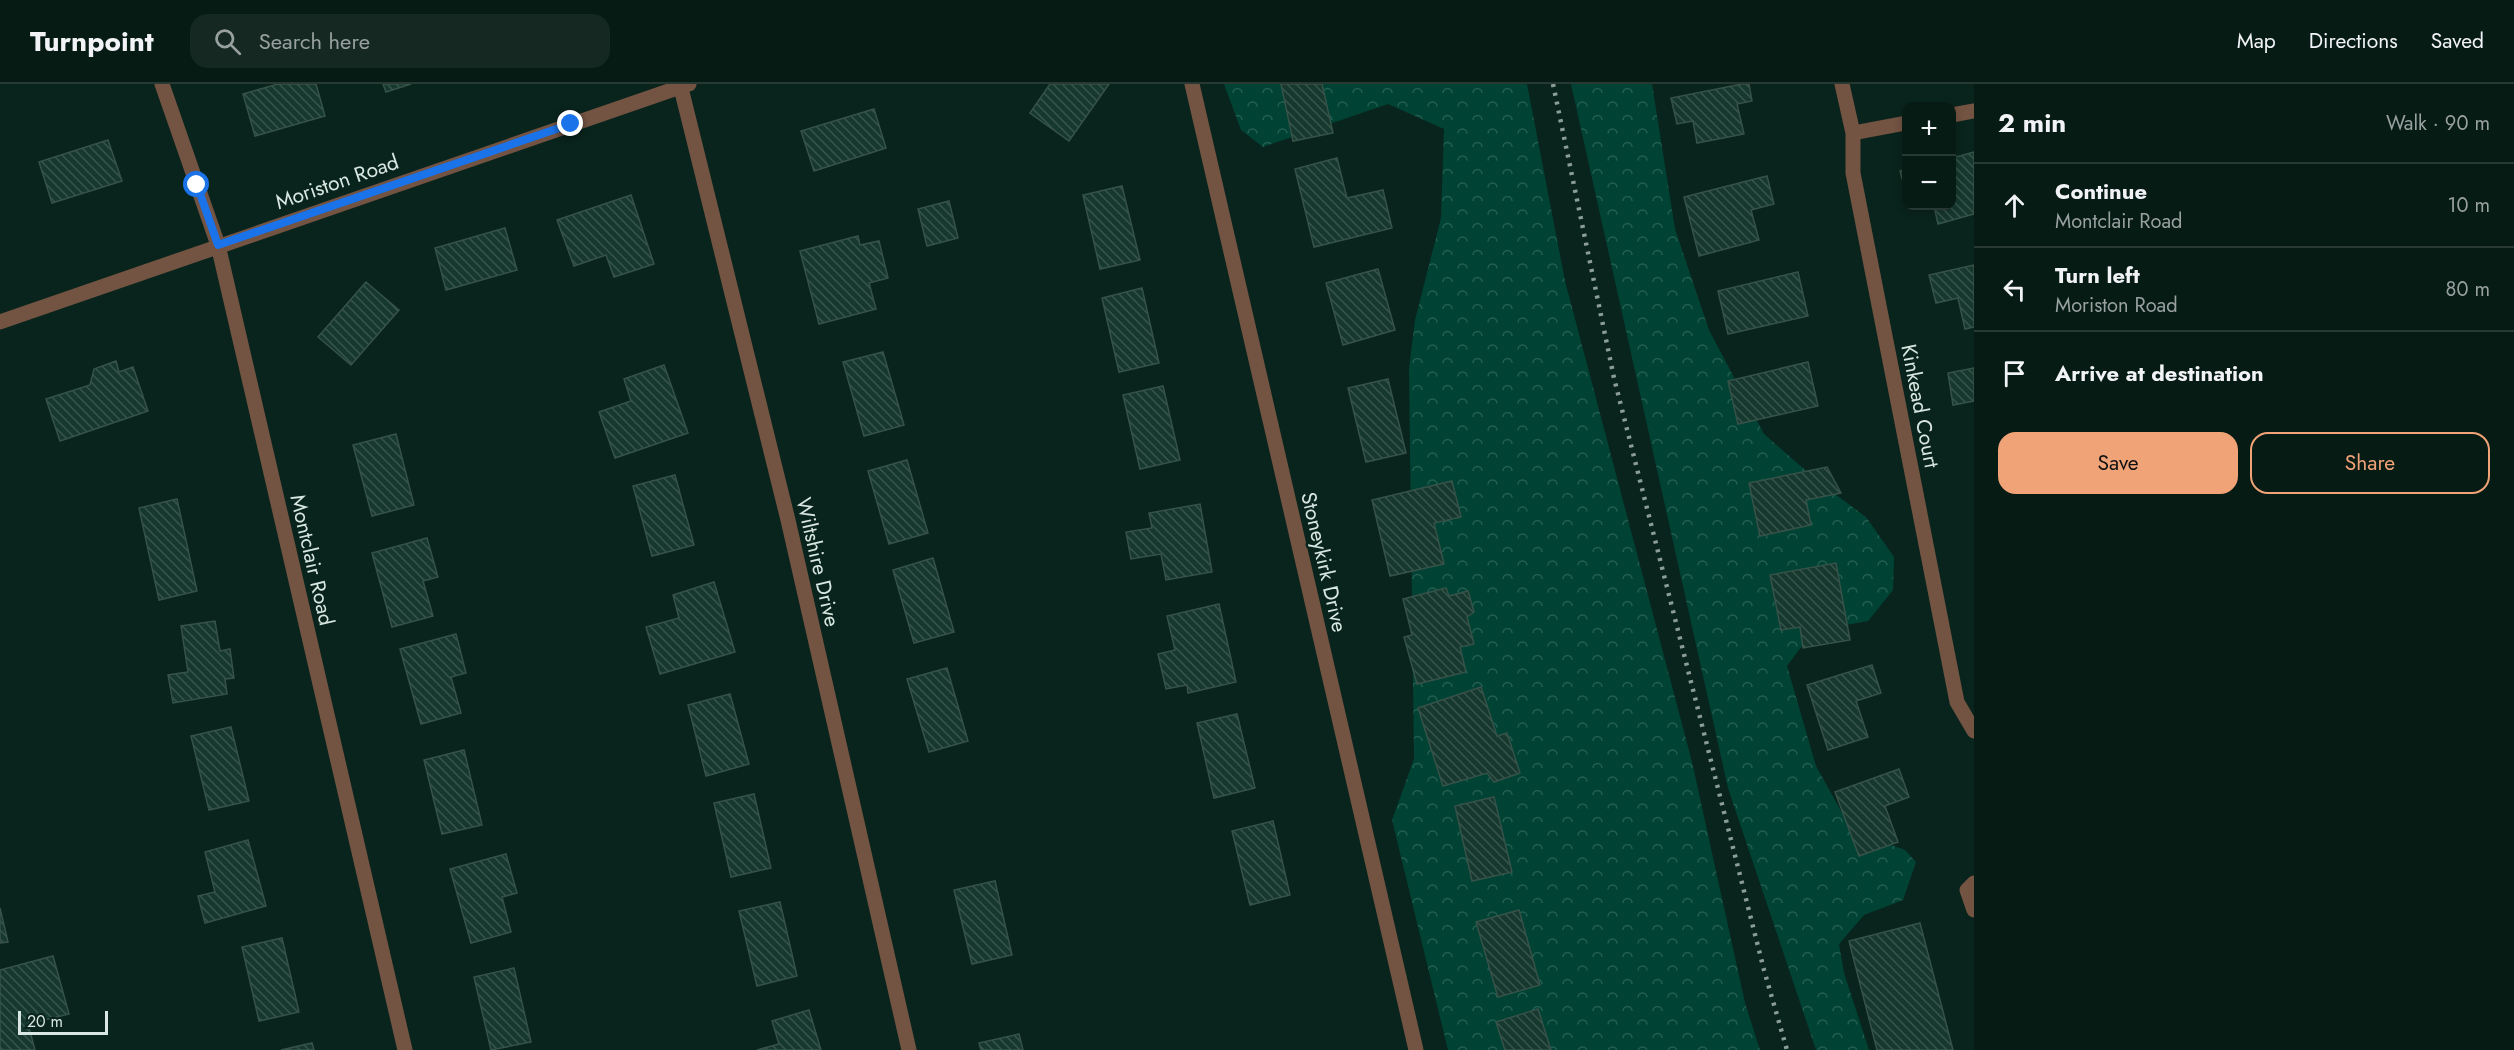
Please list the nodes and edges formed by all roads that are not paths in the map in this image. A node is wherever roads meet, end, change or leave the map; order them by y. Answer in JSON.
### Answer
{"nodes":[{"id":1,"x":162,"y":84,"type":"edge"},
{"id":2,"x":1192,"y":84,"type":"edge"},
{"id":3,"x":1842,"y":84,"type":"edge"},
{"id":4,"x":684,"y":85,"type":"edge"},
{"id":5,"x":1974,"y":111,"type":"edge"},
{"id":6,"x":1956,"y":114,"type":"edge"},
{"id":7,"x":1902,"y":124,"type":"edge"},
{"id":8,"x":1853,"y":133,"type":"junction"},
{"id":9,"x":218,"y":245,"type":"junction"},
{"id":10,"x":0,"y":322,"type":"edge"},
{"id":11,"x":1974,"y":731,"type":"edge"},
{"id":12,"x":1974,"y":883,"type":"edge"},
{"id":13,"x":1974,"y":910,"type":"edge"},
{"id":14,"x":405,"y":1050,"type":"edge"},
{"id":15,"x":909,"y":1050,"type":"edge"},
{"id":16,"x":1416,"y":1050,"type":"edge"}],
"edges":[{"from":1,"to":9,"type":"street","name":"Montclair Road"},
{"from":2,"to":16,"type":"street","name":"Stoneykirk Drive"},
{"from":3,"to":8,"type":"street","name":"Kinkead Court"},
{"from":4,"to":9,"type":"street","name":"Moriston Road"},
{"from":4,"to":15,"type":"street","name":"Wiltshire Drive"},
{"from":5,"to":6,"type":"street"},
{"from":7,"to":8,"type":"street"},
{"from":8,"to":11,"type":"street","name":"Kinkead Court"},
{"from":9,"to":10,"type":"street","name":"Moriston Road"},
{"from":9,"to":14,"type":"street","name":"Montclair Road"},
{"from":12,"to":13,"type":"street"}]}
